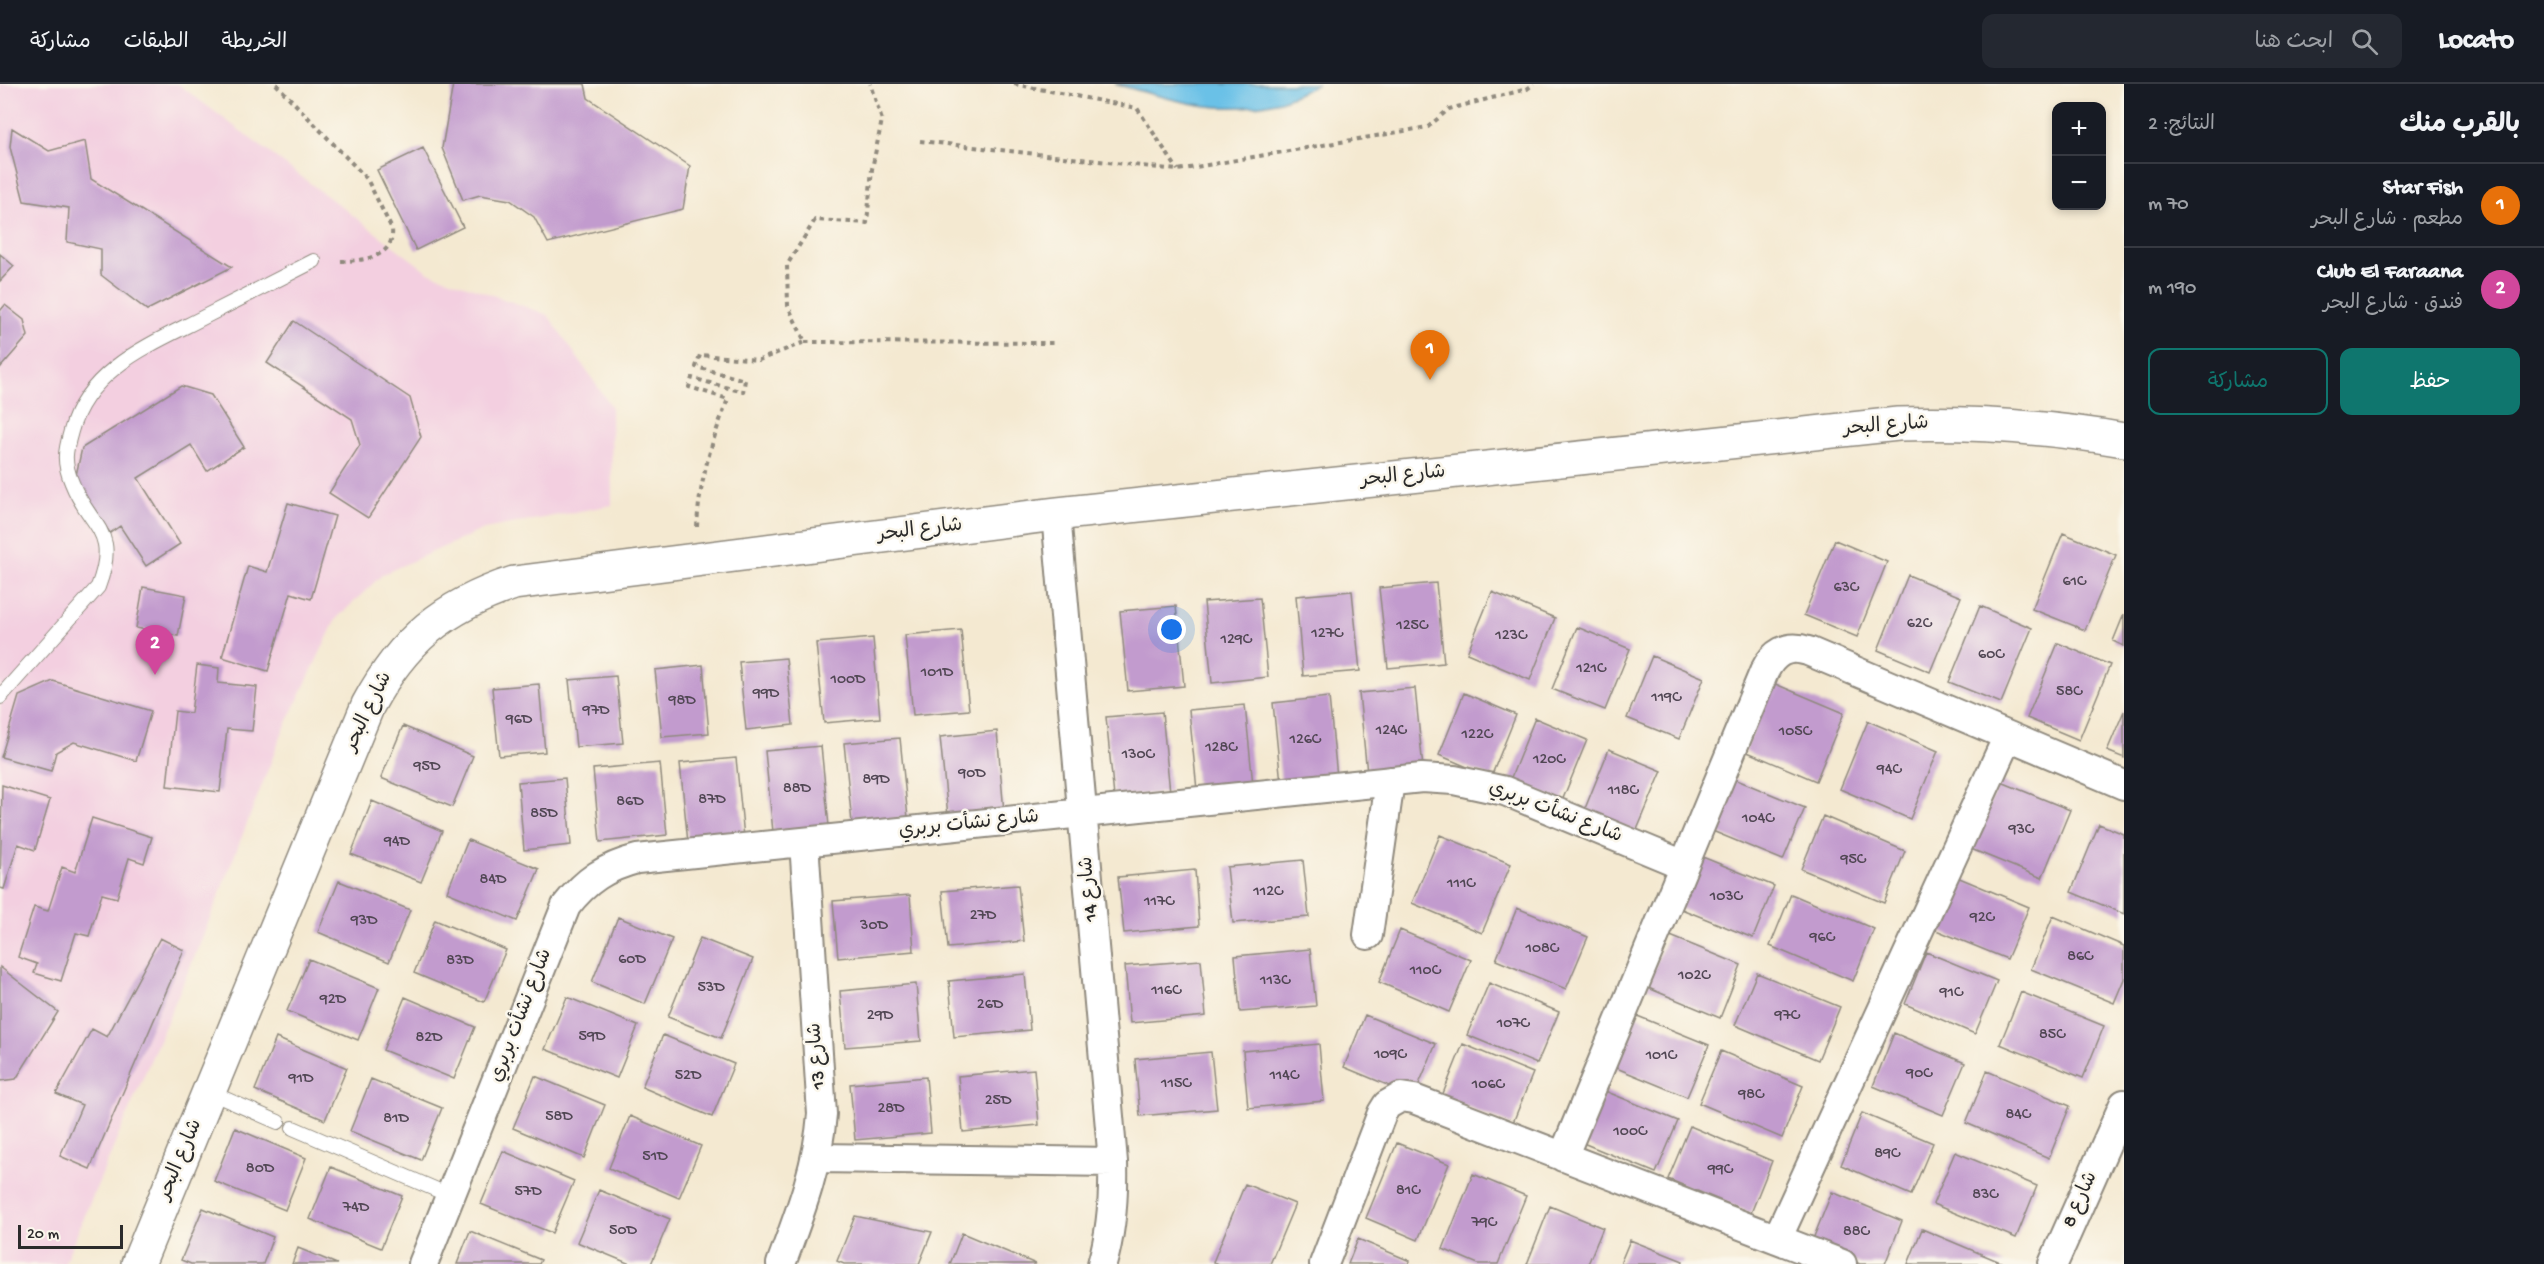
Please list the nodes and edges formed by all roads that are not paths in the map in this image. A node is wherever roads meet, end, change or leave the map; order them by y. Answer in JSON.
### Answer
{"nodes":[{"id":1,"x":314,"y":261,"type":"road end"},
{"id":2,"x":2124,"y":440,"type":"edge"},
{"id":3,"x":1056,"y":513,"type":"junction"},
{"id":4,"x":0,"y":697,"type":"edge"},
{"id":5,"x":2008,"y":736,"type":"junction"},
{"id":6,"x":1390,"y":782,"type":"junction"},
{"id":7,"x":2124,"y":785,"type":"edge"},
{"id":8,"x":1083,"y":813,"type":"junction"},
{"id":9,"x":804,"y":842,"type":"junction"},
{"id":10,"x":1684,"y":865,"type":"junction"},
{"id":11,"x":1368,"y":935,"type":"dead end"},
{"id":12,"x":209,"y":1092,"type":"junction"},
{"id":13,"x":2124,"y":1104,"type":"edge"},
{"id":14,"x":278,"y":1122,"type":"dead end"},
{"id":15,"x":293,"y":1128,"type":"dead end"},
{"id":16,"x":1563,"y":1157,"type":"junction"},
{"id":17,"x":816,"y":1158,"type":"junction"},
{"id":18,"x":1113,"y":1162,"type":"junction"},
{"id":19,"x":451,"y":1196,"type":"junction"},
{"id":20,"x":1777,"y":1239,"type":"junction"},
{"id":21,"x":138,"y":1264,"type":"edge"},
{"id":22,"x":423,"y":1264,"type":"edge"},
{"id":23,"x":781,"y":1264,"type":"edge"},
{"id":24,"x":1102,"y":1264,"type":"edge"},
{"id":25,"x":1324,"y":1264,"type":"edge"},
{"id":26,"x":1842,"y":1264,"type":"edge"},
{"id":27,"x":2053,"y":1264,"type":"edge"}],
"edges":[{"from":1,"to":4,"type":"lane"},
{"from":2,"to":3,"type":"main road","name":"شارع البحر"},
{"from":3,"to":8,"type":"street","name":"شارع 14"},
{"from":3,"to":12,"type":"main road","name":"شارع البحر"},
{"from":5,"to":7,"type":"street"},
{"from":5,"to":10,"type":"street"},
{"from":5,"to":20,"type":"street"},
{"from":6,"to":8,"type":"street","name":"شارع نشأت بربري"},
{"from":6,"to":10,"type":"street","name":"شارع نشأت بربري"},
{"from":6,"to":11,"type":"street"},
{"from":8,"to":9,"type":"street","name":"شارع نشأت بربري"},
{"from":8,"to":18,"type":"street","name":"شارع 14"},
{"from":9,"to":17,"type":"street","name":"شارع 13"},
{"from":9,"to":19,"type":"street","name":"شارع نشأت بربري"},
{"from":10,"to":16,"type":"street"},
{"from":12,"to":14,"type":"lane"},
{"from":12,"to":21,"type":"main road","name":"شارع البحر"},
{"from":13,"to":27,"type":"street","name":"شارع 8"},
{"from":15,"to":19,"type":"lane"},
{"from":16,"to":20,"type":"street"},
{"from":16,"to":25,"type":"street"},
{"from":17,"to":18,"type":"street"},
{"from":17,"to":23,"type":"street","name":"شارع 13"},
{"from":18,"to":24,"type":"street","name":"شارع 14"},
{"from":19,"to":22,"type":"street","name":"شارع نشأت بربري"},
{"from":20,"to":26,"type":"street"}]}
